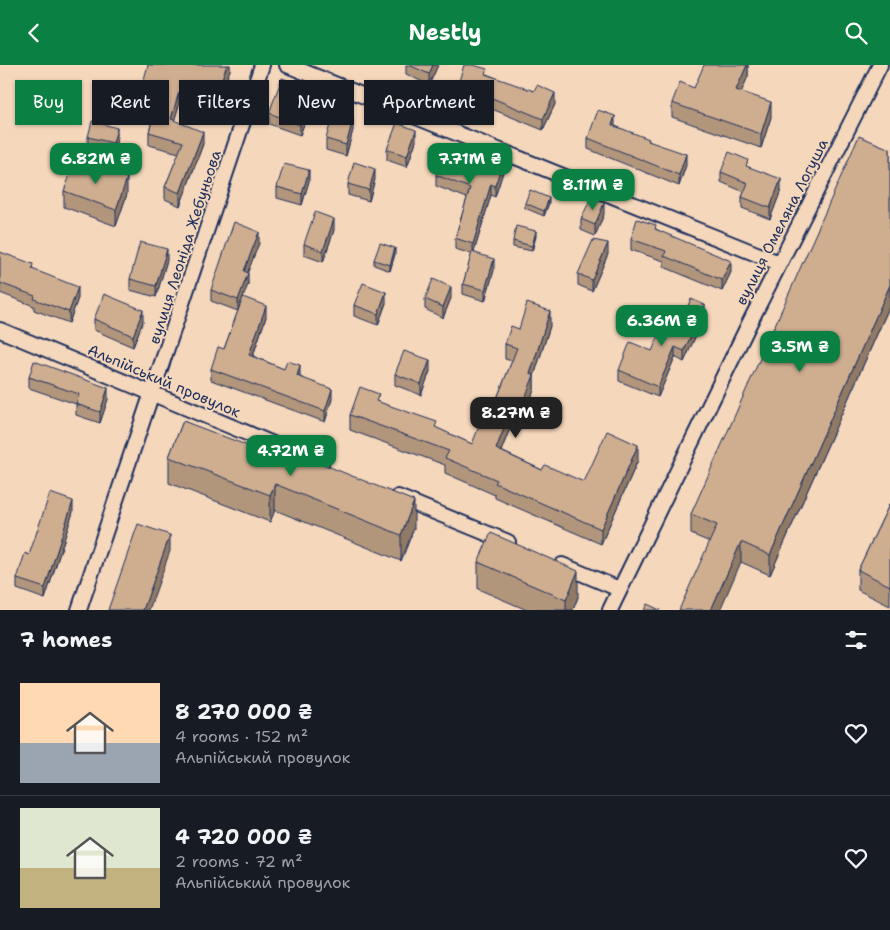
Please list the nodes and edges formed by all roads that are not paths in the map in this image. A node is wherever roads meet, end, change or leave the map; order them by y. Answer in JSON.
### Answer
{"nodes":[{"id":1,"x":262,"y":65,"type":"edge"},
{"id":2,"x":287,"y":65,"type":"edge"},
{"id":3,"x":880,"y":65,"type":"edge"},
{"id":4,"x":779,"y":263,"type":"junction"},
{"id":5,"x":0,"y":331,"type":"edge"},
{"id":6,"x":153,"y":394,"type":"junction"},
{"id":7,"x":336,"y":471,"type":"edge"},
{"id":8,"x":382,"y":490,"type":"edge"},
{"id":9,"x":519,"y":547,"type":"edge"},
{"id":10,"x":546,"y":559,"type":"edge"},
{"id":11,"x":619,"y":589,"type":"junction"},
{"id":12,"x":79,"y":610,"type":"edge"},
{"id":13,"x":610,"y":610,"type":"edge"}],
"edges":[{"from":1,"to":6,"type":"street","name":"вулиця Леоніда Жебуньова"},
{"from":2,"to":4,"type":"street"},
{"from":3,"to":4,"type":"street","name":"вулиця Омеляна Логуша"},
{"from":4,"to":11,"type":"street","name":"вулиця Омеляна Логуша"},
{"from":5,"to":6,"type":"street","name":"Альпійський провулок"},
{"from":6,"to":7,"type":"street","name":"Альпійський провулок"},
{"from":6,"to":12,"type":"street","name":"вулиця Леоніда Жебуньова"},
{"from":8,"to":9,"type":"street"},
{"from":10,"to":11,"type":"street"},
{"from":11,"to":13,"type":"street","name":"вулиця Омеляна Логуша"}]}
